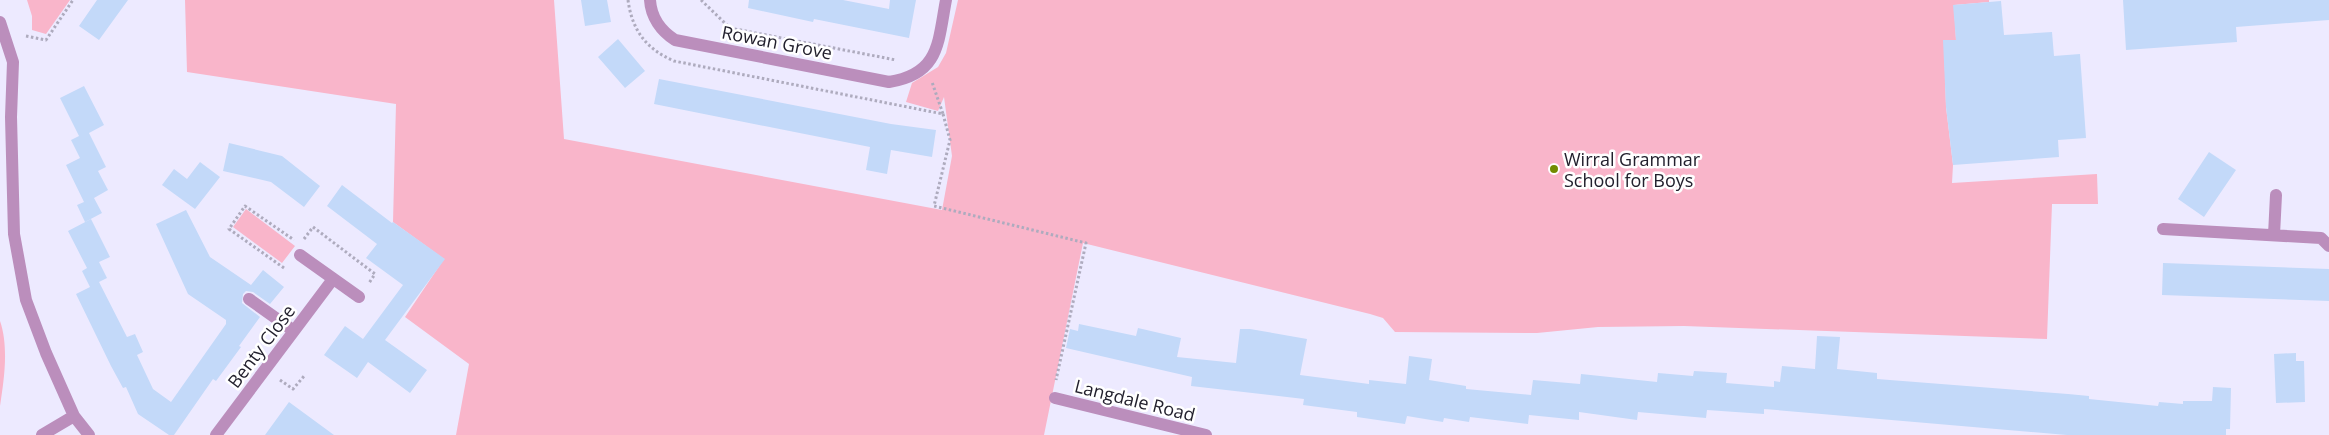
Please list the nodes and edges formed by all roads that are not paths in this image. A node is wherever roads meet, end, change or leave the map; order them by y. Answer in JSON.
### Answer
{"nodes":[{"id":1,"x":650,"y":0,"type":"edge"},
{"id":2,"x":946,"y":0,"type":"edge"},
{"id":3,"x":0,"y":22,"type":"edge"},
{"id":4,"x":2276,"y":195,"type":"dead end"},
{"id":5,"x":2163,"y":229,"type":"dead end"},
{"id":6,"x":2274,"y":235,"type":"junction"},
{"id":7,"x":2329,"y":246,"type":"edge"},
{"id":8,"x":300,"y":250,"type":"road end"},
{"id":9,"x":333,"y":279,"type":"junction"},
{"id":10,"x":360,"y":297,"type":"dead end"},
{"id":11,"x":249,"y":299,"type":"dead end"},
{"id":12,"x":294,"y":332,"type":"junction"},
{"id":13,"x":1055,"y":398,"type":"road end"},
{"id":14,"x":74,"y":416,"type":"junction"},
{"id":15,"x":1176,"y":432,"type":"edge"},
{"id":16,"x":42,"y":435,"type":"edge"},
{"id":17,"x":89,"y":435,"type":"edge"},
{"id":18,"x":216,"y":435,"type":"edge"},
{"id":19,"x":1206,"y":435,"type":"edge"}],
"edges":[{"from":1,"to":2,"type":"street","name":"Rowan Grove"},
{"from":3,"to":14,"type":"street"},
{"from":4,"to":6,"type":"street"},
{"from":5,"to":6,"type":"street"},
{"from":6,"to":7,"type":"street"},
{"from":8,"to":9,"type":"street"},
{"from":9,"to":10,"type":"street"},
{"from":9,"to":12,"type":"street","name":"Benty Close"},
{"from":11,"to":12,"type":"street"},
{"from":12,"to":18,"type":"street","name":"Benty Close"},
{"from":13,"to":15,"type":"street","name":"Langdale Road"},
{"from":14,"to":16,"type":"street"},
{"from":14,"to":17,"type":"street"},
{"from":15,"to":19,"type":"street","name":"Langdale Road"}]}
